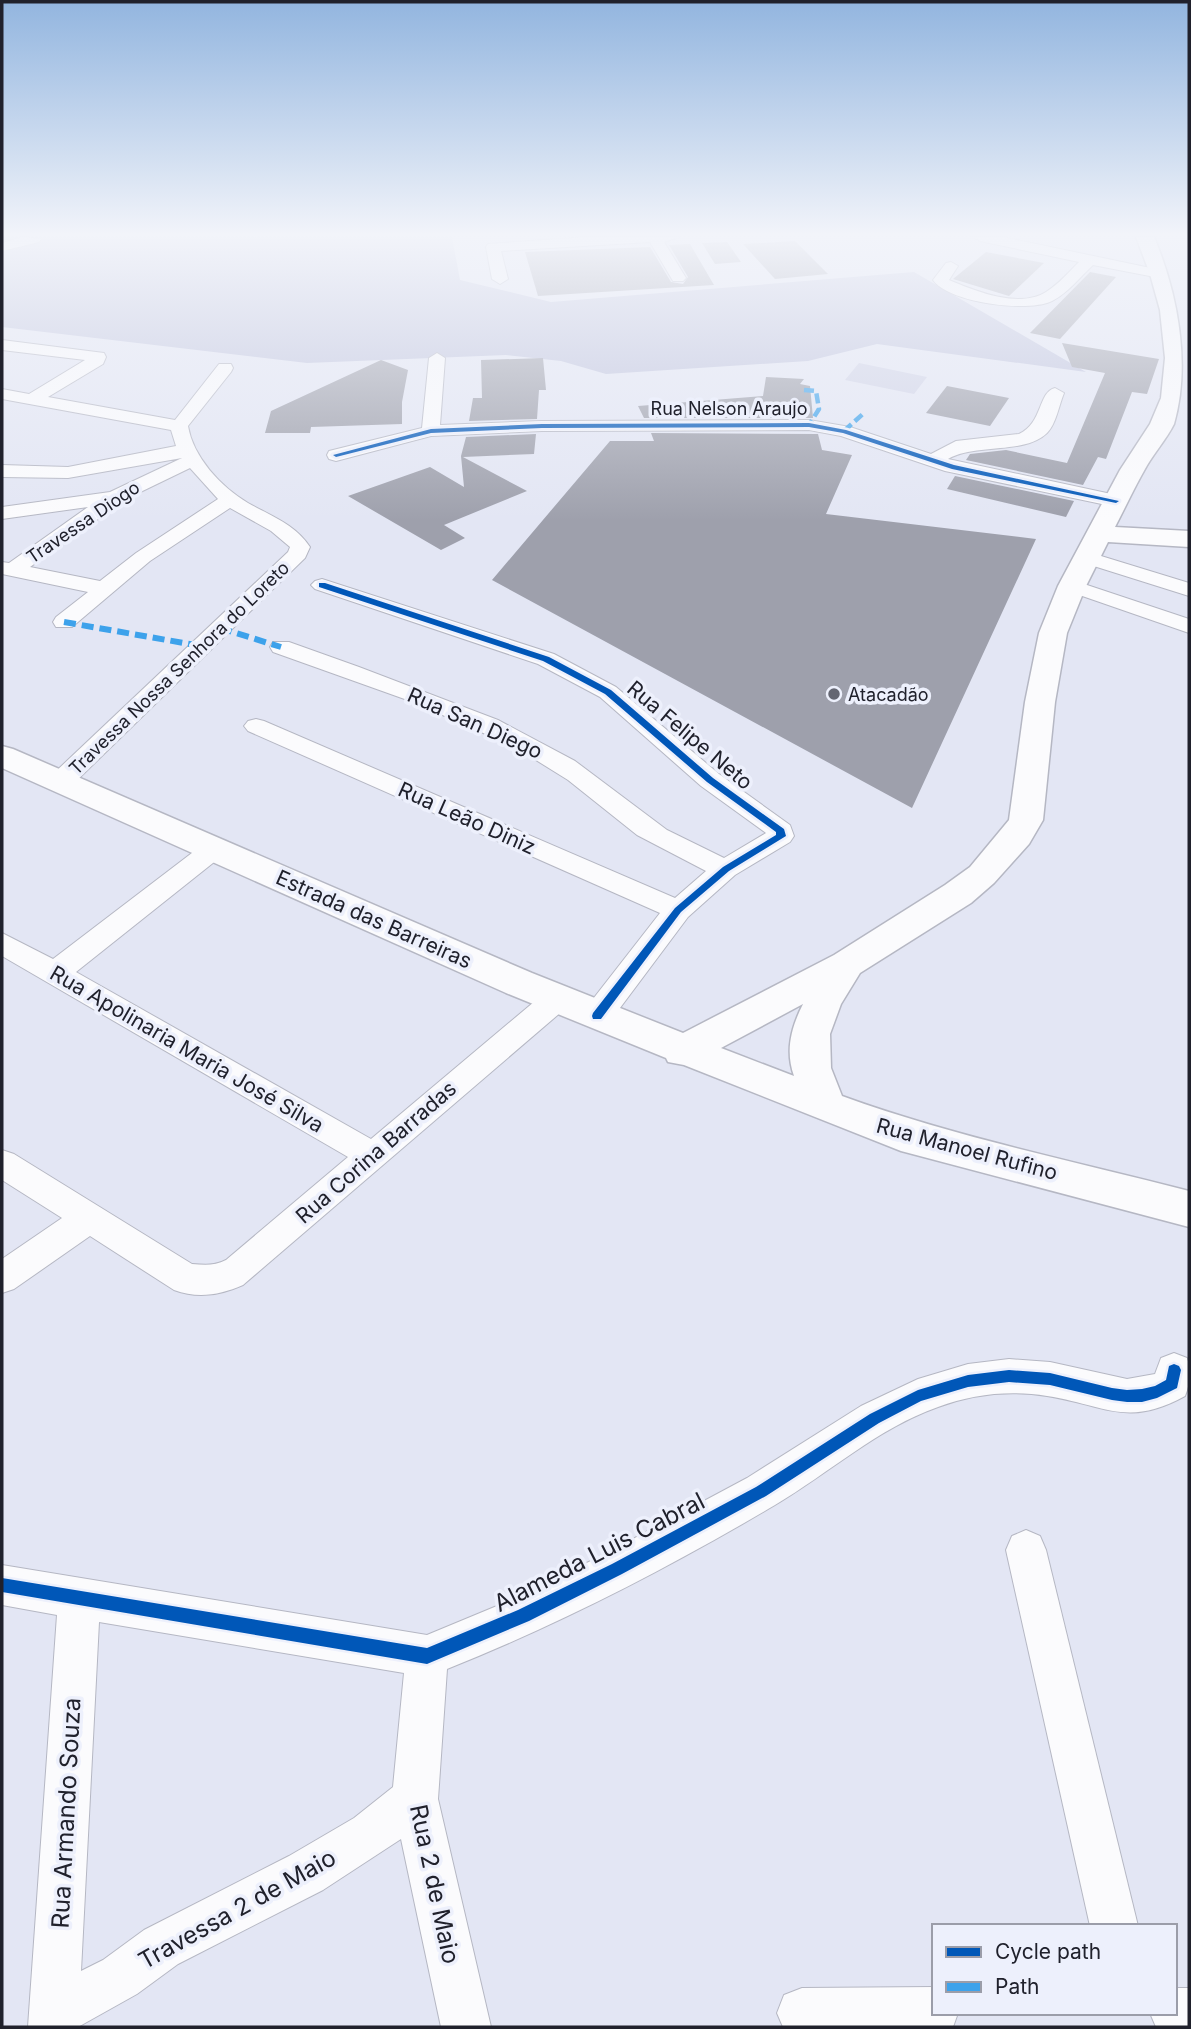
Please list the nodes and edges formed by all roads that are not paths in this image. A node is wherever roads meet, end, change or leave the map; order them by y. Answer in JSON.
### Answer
{"nodes":[{"id":1,"x":1172,"y":332,"type":"edge"},
{"id":2,"x":2,"y":345,"type":"edge"},
{"id":3,"x":438,"y":358,"type":"dead end"},
{"id":4,"x":225,"y":369,"type":"dead end"},
{"id":5,"x":1055,"y":393,"type":"dead end"},
{"id":6,"x":2,"y":394,"type":"edge"},
{"id":7,"x":31,"y":400,"type":"junction"},
{"id":8,"x":179,"y":426,"type":"junction"},
{"id":9,"x":431,"y":430,"type":"junction"},
{"id":10,"x":190,"y":455,"type":"junction"},
{"id":11,"x":336,"y":455,"type":"dead end"},
{"id":12,"x":932,"y":461,"type":"junction"},
{"id":13,"x":2,"y":471,"type":"edge"},
{"id":14,"x":114,"y":497,"type":"junction"},
{"id":15,"x":230,"y":500,"type":"junction"},
{"id":16,"x":1116,"y":500,"type":"junction"},
{"id":17,"x":2,"y":513,"type":"edge"},
{"id":18,"x":1189,"y":539,"type":"edge"},
{"id":19,"x":1094,"y":546,"type":"junction"},
{"id":20,"x":7,"y":569,"type":"edge"},
{"id":21,"x":322,"y":585,"type":"dead end"},
{"id":22,"x":1072,"y":586,"type":"junction"},
{"id":23,"x":101,"y":588,"type":"junction"},
{"id":24,"x":1189,"y":590,"type":"edge"},
{"id":25,"x":64,"y":622,"type":"dead end"},
{"id":26,"x":1189,"y":626,"type":"edge"},
{"id":27,"x":281,"y":647,"type":"dead end"},
{"id":28,"x":256,"y":726,"type":"dead end"},
{"id":29,"x":2,"y":756,"type":"edge"},
{"id":30,"x":61,"y":781,"type":"junction"},
{"id":31,"x":214,"y":849,"type":"junction"},
{"id":32,"x":726,"y":869,"type":"junction"},
{"id":33,"x":678,"y":910,"type":"junction"},
{"id":34,"x":2,"y":943,"type":"edge"},
{"id":35,"x":847,"y":964,"type":"junction"},
{"id":36,"x":55,"y":973,"type":"junction"},
{"id":37,"x":557,"y":999,"type":"junction"},
{"id":38,"x":597,"y":1016,"type":"junction"},
{"id":39,"x":682,"y":1051,"type":"junction"},
{"id":40,"x":748,"y":1077,"type":"joint"},
{"id":41,"x":828,"y":1107,"type":"junction"},
{"id":42,"x":372,"y":1154,"type":"junction"},
{"id":43,"x":2,"y":1163,"type":"edge"},
{"id":44,"x":1189,"y":1209,"type":"edge"},
{"id":45,"x":89,"y":1218,"type":"junction"},
{"id":46,"x":2,"y":1278,"type":"edge"},
{"id":47,"x":1174,"y":1370,"type":"dead end"},
{"id":48,"x":1026,"y":1550,"type":"dead end"},
{"id":49,"x":2,"y":1585,"type":"edge"},
{"id":50,"x":79,"y":1598,"type":"junction"},
{"id":51,"x":426,"y":1656,"type":"junction"},
{"id":52,"x":415,"y":1799,"type":"junction"},
{"id":53,"x":1114,"y":1924,"type":"edge"},
{"id":54,"x":932,"y":2012,"type":"edge"},
{"id":55,"x":802,"y":2013,"type":"dead end"},
{"id":56,"x":53,"y":2019,"type":"edge"},
{"id":57,"x":466,"y":2027,"type":"edge"}],
"edges":[{"from":1,"to":16,"type":"main road"},
{"from":2,"to":7,"type":"street"},
{"from":3,"to":9,"type":"street"},
{"from":4,"to":8,"type":"street"},
{"from":5,"to":12,"type":"street"},
{"from":6,"to":7,"type":"street"},
{"from":7,"to":8,"type":"street"},
{"from":8,"to":10,"type":"street"},
{"from":9,"to":11,"type":"street","name":"Rua Nelson Araujo"},
{"from":9,"to":12,"type":"street","name":"Rua Nelson Araujo"},
{"from":10,"to":13,"type":"street"},
{"from":10,"to":14,"type":"street","name":"Travessa Diogo"},
{"from":10,"to":15,"type":"street"},
{"from":12,"to":16,"type":"street","name":"Rua Nelson Araujo"},
{"from":14,"to":17,"type":"street"},
{"from":14,"to":20,"type":"street","name":"Travessa Diogo"},
{"from":15,"to":23,"type":"street"},
{"from":15,"to":30,"type":"street","name":"Travessa Nossa Senhora do Loreto"},
{"from":16,"to":19,"type":"main road"},
{"from":18,"to":19,"type":"main road"},
{"from":19,"to":22,"type":"main road"},
{"from":19,"to":24,"type":"street"},
{"from":20,"to":23,"type":"street"},
{"from":21,"to":32,"type":"street","name":"Rua Felipe Neto"},
{"from":22,"to":26,"type":"street"},
{"from":22,"to":35,"type":"main road"},
{"from":23,"to":25,"type":"street"},
{"from":27,"to":32,"type":"street","name":"Rua San Diego"},
{"from":28,"to":33,"type":"street","name":"Rua Leão Diniz"},
{"from":29,"to":30,"type":"main road","name":"Estrada das Barreiras"},
{"from":30,"to":31,"type":"main road","name":"Estrada das Barreiras"},
{"from":31,"to":36,"type":"street"},
{"from":31,"to":37,"type":"main road","name":"Estrada das Barreiras"},
{"from":32,"to":33,"type":"street","name":"Rua Felipe Neto"},
{"from":33,"to":38,"type":"street","name":"Rua Felipe Neto"},
{"from":34,"to":36,"type":"street","name":"Rua Apolinaria Maria José Silva"},
{"from":35,"to":39,"type":"main road"},
{"from":35,"to":41,"type":"main road"},
{"from":36,"to":42,"type":"street","name":"Rua Apolinaria Maria José Silva"},
{"from":37,"to":38,"type":"main road","name":"Estrada das Barreiras"},
{"from":37,"to":42,"type":"street","name":"Rua Corina Barradas"},
{"from":38,"to":39,"type":"main road","name":"Estrada das Barreiras"},
{"from":39,"to":40,"type":"main road","name":"Estrada das Barreiras"},
{"from":40,"to":41,"type":"main road","name":"Rua Manoel Rufino"},
{"from":41,"to":44,"type":"main road","name":"Rua Manoel Rufino"},
{"from":42,"to":45,"type":"street","name":"Rua Corina Barradas"},
{"from":43,"to":45,"type":"street"},
{"from":45,"to":46,"type":"street"},
{"from":47,"to":51,"type":"street","name":"Alameda Luis Cabral"},
{"from":48,"to":53,"type":"street"},
{"from":49,"to":50,"type":"street","name":"Alameda Luis Cabral"},
{"from":50,"to":51,"type":"street","name":"Alameda Luis Cabral"},
{"from":50,"to":56,"type":"street","name":"Rua Armando Souza"},
{"from":51,"to":52,"type":"street","name":"Rua 2 de Maio"},
{"from":52,"to":56,"type":"street","name":"Travessa 2 de Maio"},
{"from":52,"to":57,"type":"street","name":"Rua 2 de Maio"},
{"from":54,"to":55,"type":"street"}]}
